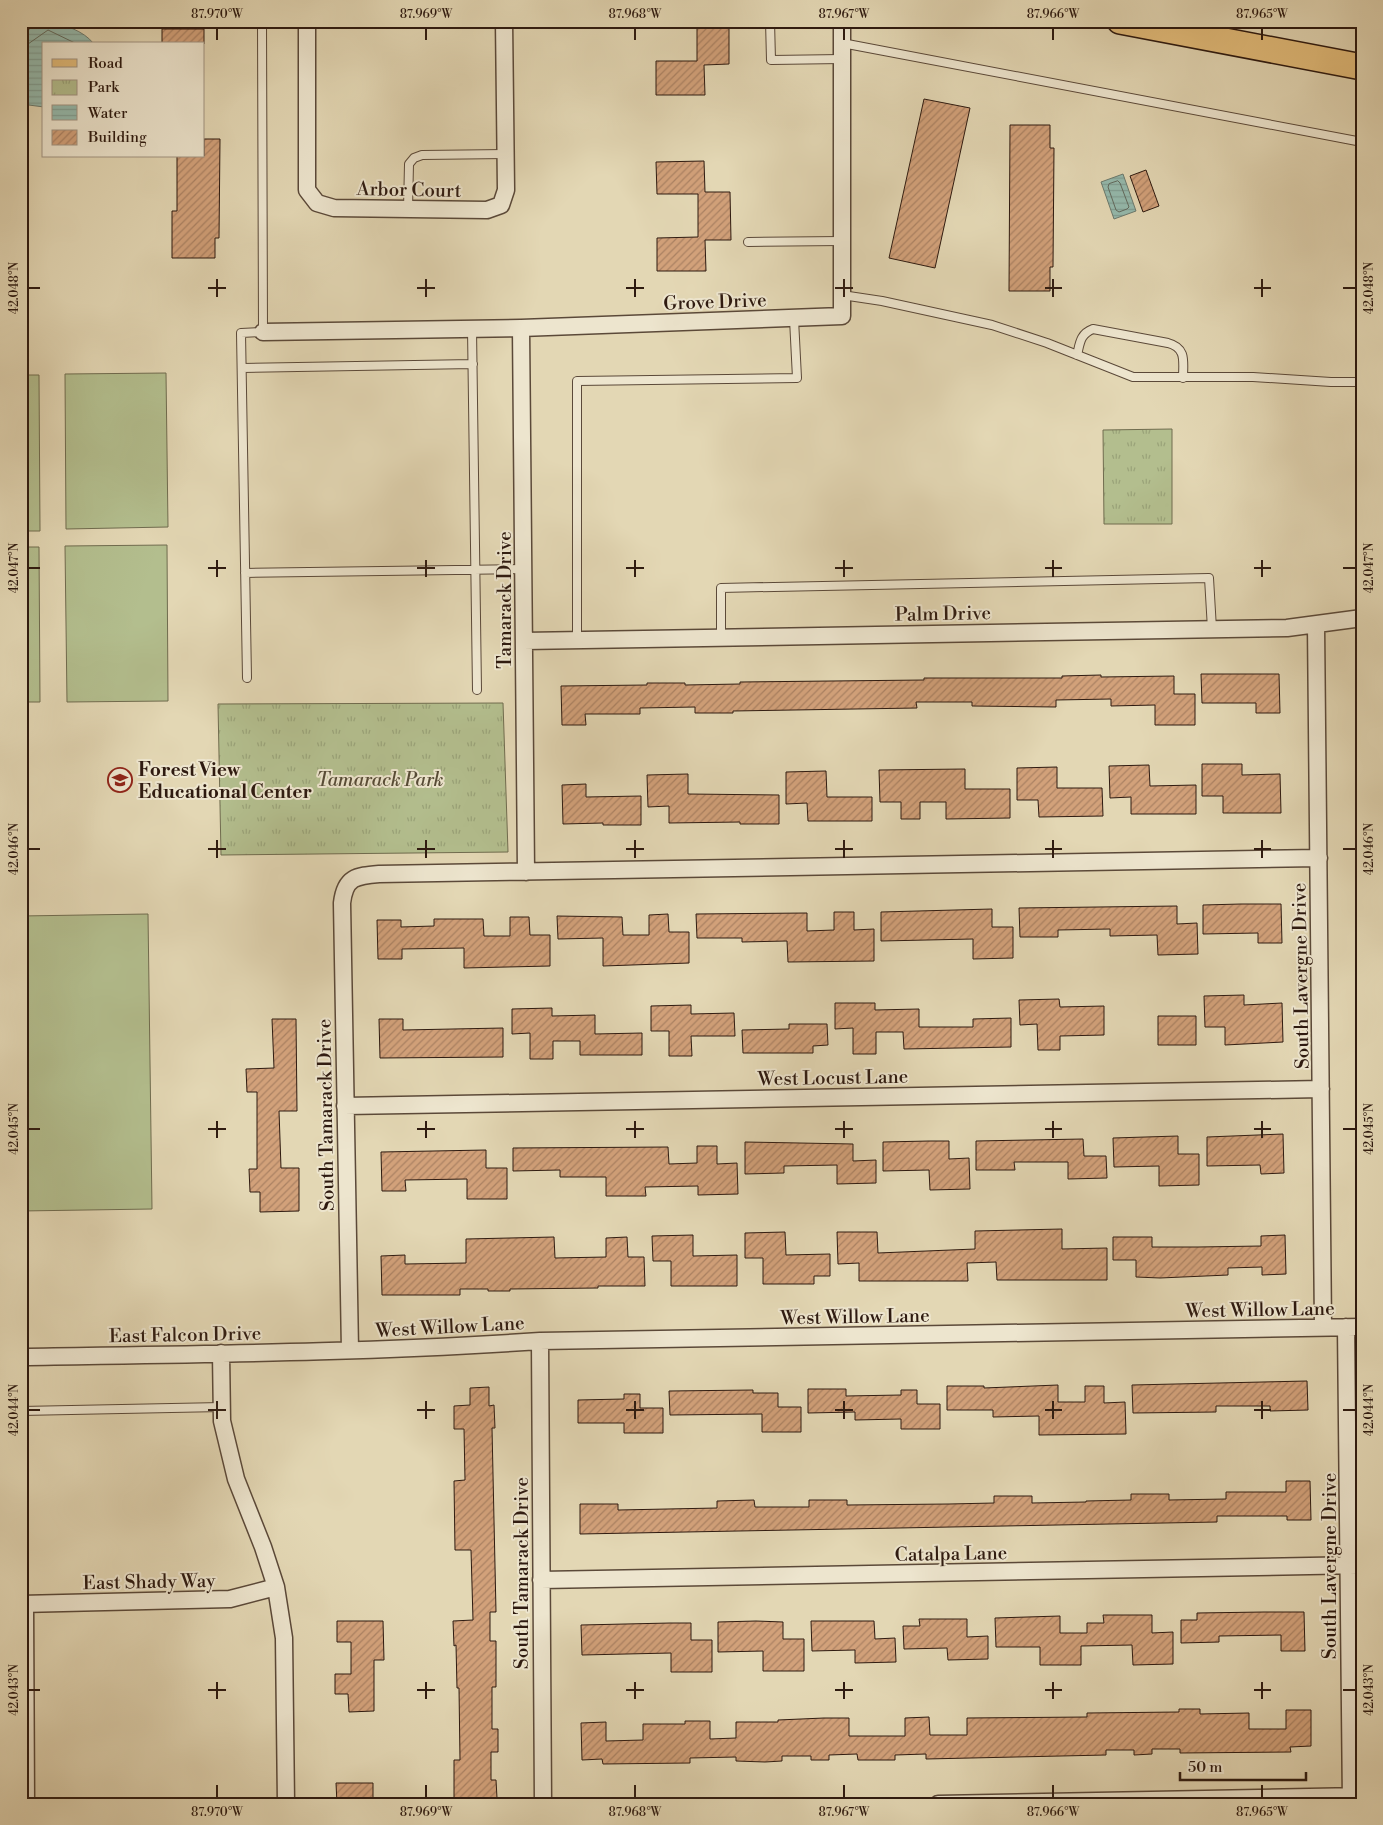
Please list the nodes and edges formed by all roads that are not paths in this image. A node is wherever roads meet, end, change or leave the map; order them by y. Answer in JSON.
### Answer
{"nodes":[{"id":1,"x":262,"y":21,"type":"edge"},
{"id":2,"x":307,"y":21,"type":"edge"},
{"id":3,"x":504,"y":21,"type":"edge"},
{"id":4,"x":770,"y":21,"type":"edge"},
{"id":5,"x":842,"y":21,"type":"edge"},
{"id":6,"x":1120,"y":21,"type":"edge"},
{"id":7,"x":842,"y":51,"type":"junction"},
{"id":8,"x":1362,"y":67,"type":"edge"},
{"id":9,"x":1362,"y":142,"type":"edge"},
{"id":10,"x":506,"y":154,"type":"junction"},
{"id":11,"x":408,"y":209,"type":"junction"},
{"id":12,"x":842,"y":241,"type":"junction"},
{"id":13,"x":748,"y":242,"type":"dead end"},
{"id":14,"x":842,"y":295,"type":"junction"},
{"id":15,"x":794,"y":319,"type":"junction"},
{"id":16,"x":472,"y":328,"type":"junction"},
{"id":17,"x":520,"y":328,"type":"junction"},
{"id":18,"x":263,"y":332,"type":"junction"},
{"id":19,"x":1077,"y":355,"type":"junction"},
{"id":20,"x":473,"y":364,"type":"junction"},
{"id":21,"x":242,"y":368,"type":"junction"},
{"id":22,"x":1183,"y":378,"type":"junction"},
{"id":23,"x":1362,"y":382,"type":"edge"},
{"id":24,"x":524,"y":569,"type":"junction"},
{"id":25,"x":475,"y":570,"type":"junction"},
{"id":26,"x":245,"y":573,"type":"junction"},
{"id":27,"x":1362,"y":618,"type":"edge"},
{"id":28,"x":1316,"y":625,"type":"junction"},
{"id":29,"x":1212,"y":629,"type":"junction"},
{"id":30,"x":722,"y":637,"type":"junction"},
{"id":31,"x":577,"y":640,"type":"junction"},
{"id":32,"x":524,"y":641,"type":"junction"},
{"id":33,"x":247,"y":678,"type":"dead end"},
{"id":34,"x":477,"y":690,"type":"dead end"},
{"id":35,"x":1319,"y":858,"type":"junction"},
{"id":36,"x":526,"y":872,"type":"junction"},
{"id":37,"x":1321,"y":1089,"type":"junction"},
{"id":38,"x":345,"y":1106,"type":"junction"},
{"id":39,"x":1354,"y":1327,"type":"edge"},
{"id":40,"x":1323,"y":1328,"type":"junction"},
{"id":41,"x":540,"y":1341,"type":"junction"},
{"id":42,"x":350,"y":1350,"type":"junction"},
{"id":43,"x":221,"y":1353,"type":"junction"},
{"id":44,"x":21,"y":1357,"type":"edge"},
{"id":45,"x":222,"y":1407,"type":"junction"},
{"id":46,"x":21,"y":1411,"type":"edge"},
{"id":47,"x":1355,"y":1565,"type":"edge"},
{"id":48,"x":541,"y":1580,"type":"junction"},
{"id":49,"x":276,"y":1587,"type":"junction"},
{"id":50,"x":23,"y":1604,"type":"edge"},
{"id":51,"x":1355,"y":1799,"type":"edge"},
{"id":52,"x":26,"y":1804,"type":"edge"},
{"id":53,"x":286,"y":1804,"type":"edge"},
{"id":54,"x":543,"y":1804,"type":"edge"},
{"id":55,"x":938,"y":1804,"type":"edge"}],
"edges":[{"from":1,"to":18,"type":"lane"},
{"from":2,"to":11,"type":"street","name":"Arbor Court"},
{"from":3,"to":10,"type":"street","name":"Arbor Court"},
{"from":4,"to":7,"type":"lane"},
{"from":5,"to":7,"type":"street","name":"Grove Drive"},
{"from":6,"to":8,"type":"main road"},
{"from":7,"to":9,"type":"lane"},
{"from":7,"to":12,"type":"street","name":"Grove Drive"},
{"from":10,"to":11,"type":"lane"},
{"from":10,"to":11,"type":"street","name":"Arbor Court"},
{"from":12,"to":13,"type":"lane"},
{"from":12,"to":14,"type":"street","name":"Grove Drive"},
{"from":14,"to":15,"type":"street","name":"Grove Drive"},
{"from":14,"to":19,"type":"lane"},
{"from":15,"to":17,"type":"street","name":"Grove Drive"},
{"from":15,"to":31,"type":"lane"},
{"from":16,"to":17,"type":"street","name":"Grove Drive"},
{"from":16,"to":18,"type":"street","name":"Grove Drive"},
{"from":16,"to":20,"type":"lane"},
{"from":17,"to":24,"type":"street","name":"Tamarack Drive"},
{"from":18,"to":21,"type":"lane"},
{"from":19,"to":22,"type":"lane"},
{"from":19,"to":22,"type":"lane"},
{"from":20,"to":21,"type":"lane"},
{"from":20,"to":25,"type":"lane"},
{"from":21,"to":26,"type":"lane"},
{"from":22,"to":23,"type":"lane"},
{"from":24,"to":25,"type":"lane"},
{"from":24,"to":32,"type":"street","name":"Tamarack Drive"},
{"from":25,"to":26,"type":"lane"},
{"from":25,"to":34,"type":"lane"},
{"from":26,"to":33,"type":"lane"},
{"from":27,"to":28,"type":"street","name":"Palm Drive"},
{"from":28,"to":29,"type":"street","name":"Palm Drive"},
{"from":28,"to":35,"type":"street","name":"South Lavergne Drive"},
{"from":29,"to":30,"type":"street","name":"Palm Drive"},
{"from":29,"to":30,"type":"lane"},
{"from":30,"to":31,"type":"street","name":"Palm Drive"},
{"from":31,"to":32,"type":"street","name":"Palm Drive"},
{"from":32,"to":36,"type":"street","name":"Tamarack Drive"},
{"from":35,"to":36,"type":"street"},
{"from":35,"to":37,"type":"street","name":"South Lavergne Drive"},
{"from":36,"to":38,"type":"street","name":"South Tamarack Drive"},
{"from":37,"to":38,"type":"street","name":"West Locust Lane"},
{"from":37,"to":40,"type":"street","name":"South Lavergne Drive"},
{"from":38,"to":42,"type":"street","name":"South Tamarack Drive"},
{"from":39,"to":40,"type":"street","name":"West Willow Lane"},
{"from":39,"to":47,"type":"street","name":"South Lavergne Drive"},
{"from":40,"to":41,"type":"street","name":"West Willow Lane"},
{"from":41,"to":42,"type":"street","name":"West Willow Lane"},
{"from":41,"to":48,"type":"street","name":"South Tamarack Drive"},
{"from":42,"to":43,"type":"street","name":"East Falcon Drive"},
{"from":43,"to":44,"type":"street","name":"East Falcon Drive"},
{"from":43,"to":45,"type":"street"},
{"from":45,"to":46,"type":"lane"},
{"from":45,"to":49,"type":"street"},
{"from":47,"to":48,"type":"street","name":"Catalpa Lane"},
{"from":47,"to":51,"type":"street","name":"South Lavergne Drive"},
{"from":48,"to":54,"type":"street","name":"South Tamarack Drive"},
{"from":49,"to":50,"type":"street","name":"East Shady Way"},
{"from":49,"to":53,"type":"street"},
{"from":50,"to":52,"type":"street"},
{"from":51,"to":55,"type":"street"}]}
